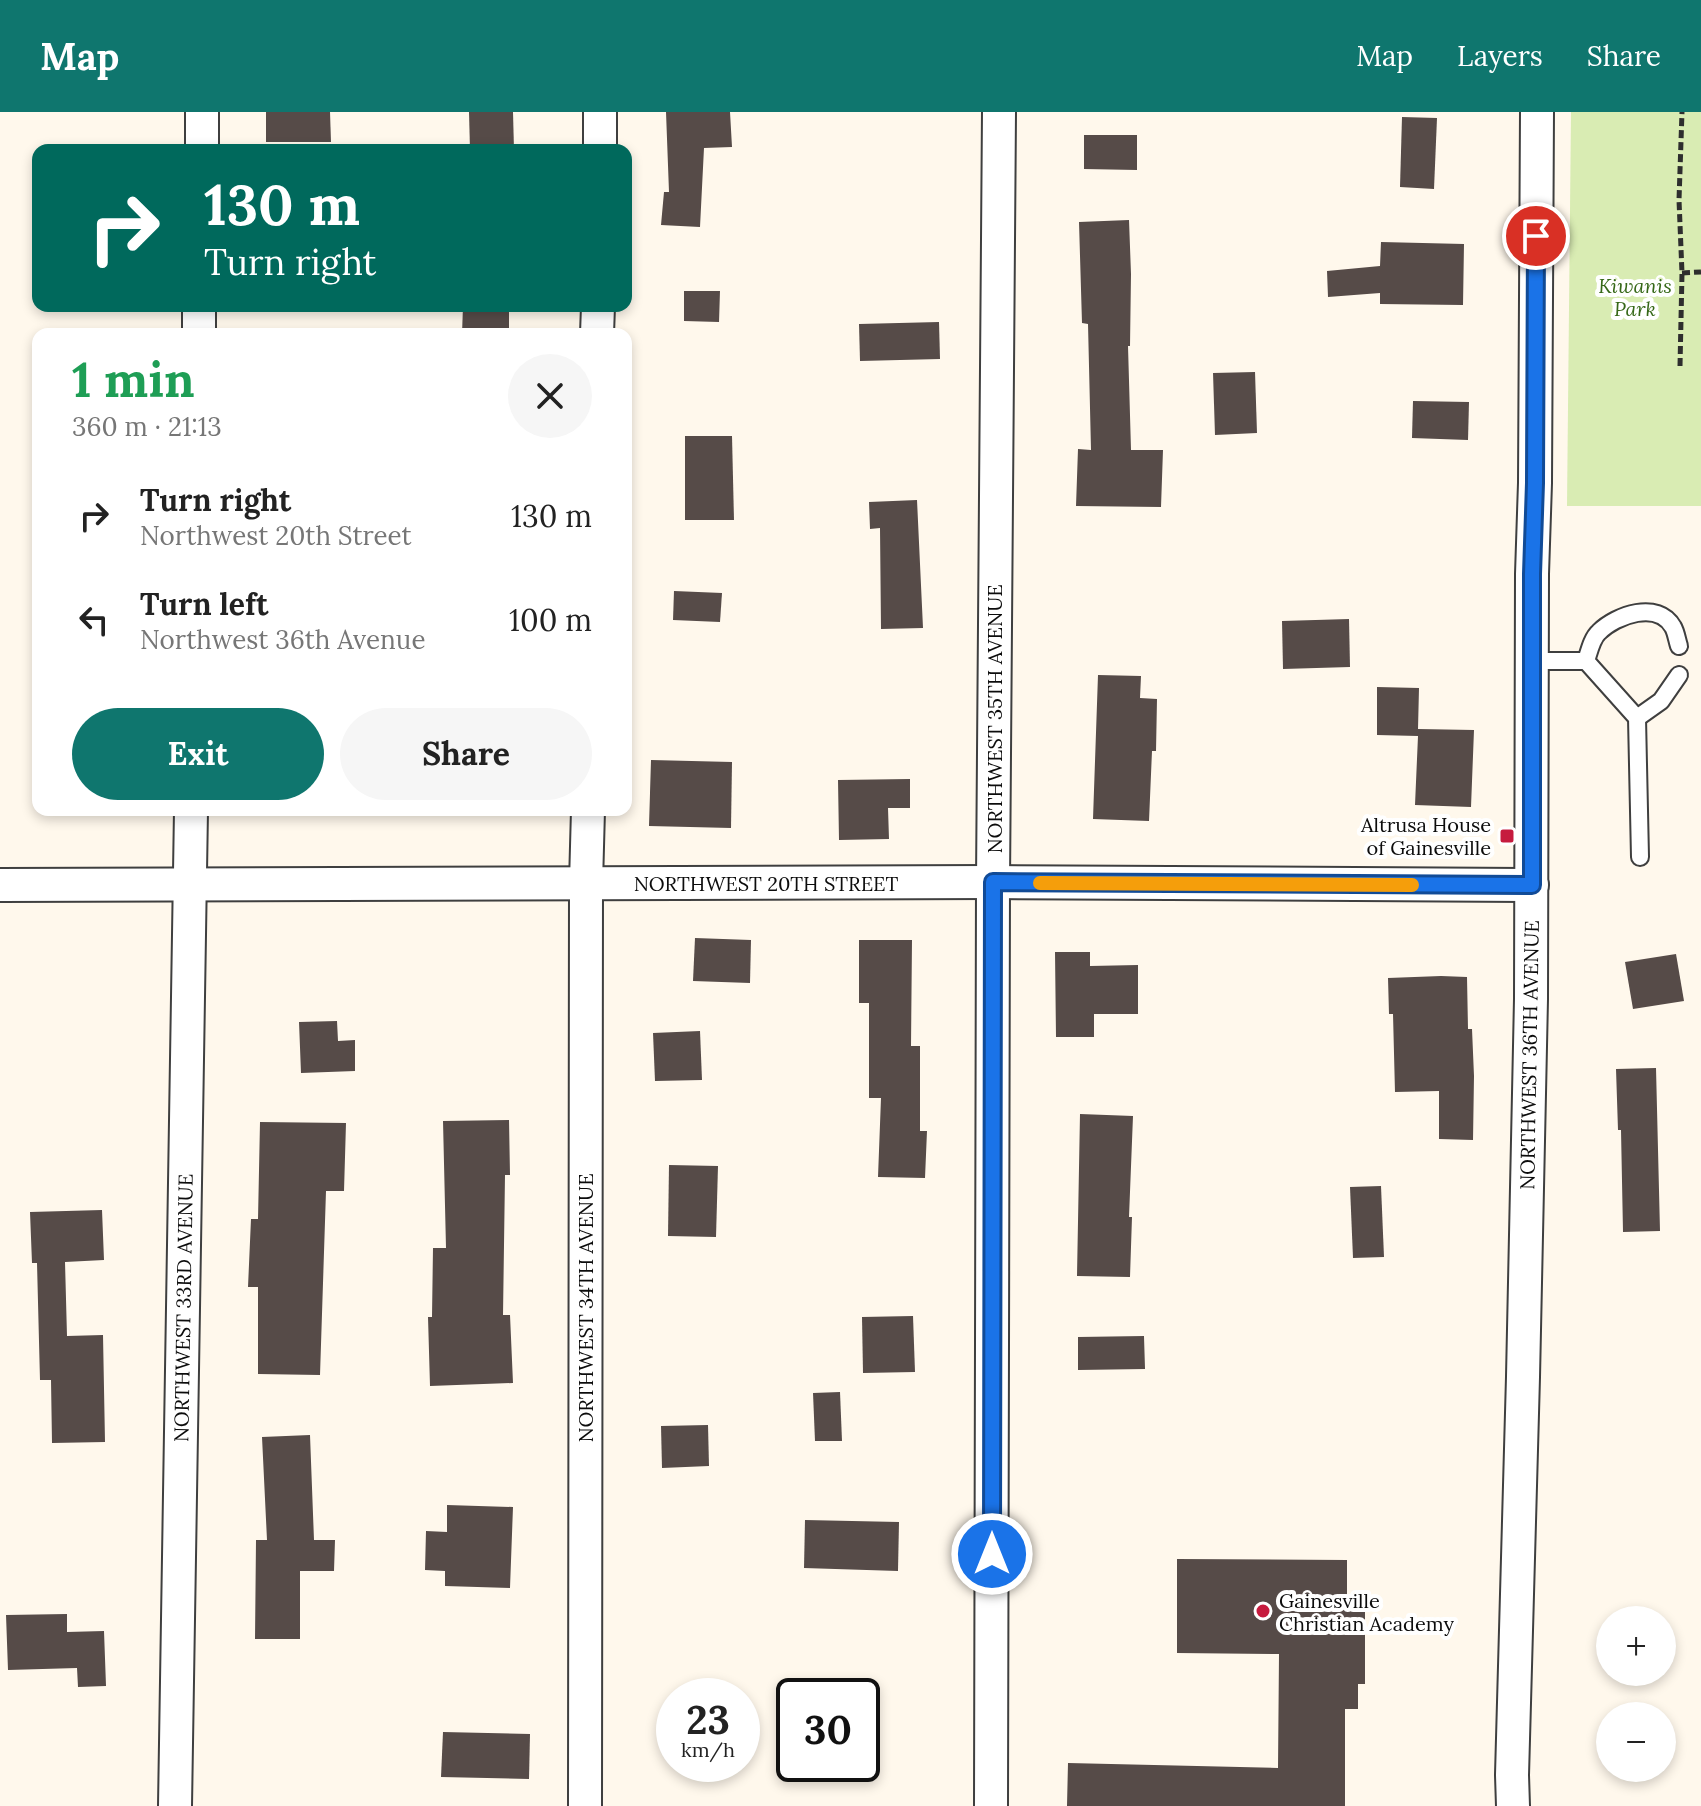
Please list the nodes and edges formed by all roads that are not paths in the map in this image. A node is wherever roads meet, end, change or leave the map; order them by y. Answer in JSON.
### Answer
{"nodes":[{"id":1,"x":202,"y":112,"type":"edge"},
{"id":2,"x":600,"y":112,"type":"edge"},
{"id":3,"x":999,"y":112,"type":"edge"},
{"id":4,"x":1537,"y":112,"type":"edge"},
{"id":5,"x":202,"y":144,"type":"edge"},
{"id":6,"x":600,"y":144,"type":"edge"},
{"id":7,"x":1679,"y":646,"type":"dead end"},
{"id":8,"x":1532,"y":661,"type":"junction"},
{"id":9,"x":1586,"y":661,"type":"junction"},
{"id":10,"x":1679,"y":675,"type":"dead end"},
{"id":11,"x":1637,"y":718,"type":"junction"},
{"id":12,"x":191,"y":816,"type":"edge"},
{"id":13,"x":588,"y":816,"type":"edge"},
{"id":14,"x":1640,"y":857,"type":"dead end"},
{"id":15,"x":993,"y":882,"type":"junction"},
{"id":16,"x":586,"y":883,"type":"junction"},
{"id":17,"x":189,"y":884,"type":"junction"},
{"id":18,"x":0,"y":885,"type":"edge"},
{"id":19,"x":1532,"y":885,"type":"junction"},
{"id":20,"x":175,"y":1806,"type":"edge"},
{"id":21,"x":585,"y":1806,"type":"edge"},
{"id":22,"x":991,"y":1806,"type":"edge"},
{"id":23,"x":1513,"y":1806,"type":"edge"}],
"edges":[{"from":1,"to":5,"type":"street"},
{"from":2,"to":6,"type":"street"},
{"from":3,"to":15,"type":"street","name":"NORTHWEST 35TH AVENUE"},
{"from":4,"to":8,"type":"street","name":"NORTHWEST 36TH AVENUE"},
{"from":7,"to":9,"type":"lane"},
{"from":8,"to":9,"type":"lane"},
{"from":8,"to":19,"type":"street","name":"NORTHWEST 36TH AVENUE"},
{"from":9,"to":11,"type":"lane"},
{"from":10,"to":11,"type":"lane"},
{"from":11,"to":14,"type":"lane"},
{"from":12,"to":17,"type":"street","name":"NORTHWEST 33RD AVENUE"},
{"from":13,"to":16,"type":"street","name":"NORTHWEST 34TH AVENUE"},
{"from":15,"to":16,"type":"street","name":"NORTHWEST 20TH STREET"},
{"from":15,"to":19,"type":"street","name":"NORTHWEST 20TH STREET"},
{"from":15,"to":22,"type":"street","name":"NORTHWEST 35TH AVENUE"},
{"from":16,"to":17,"type":"street","name":"NORTHWEST 20TH STREET"},
{"from":16,"to":21,"type":"street","name":"NORTHWEST 34TH AVENUE"},
{"from":17,"to":18,"type":"street","name":"NORTHWEST 20TH STREET"},
{"from":17,"to":20,"type":"street","name":"NORTHWEST 33RD AVENUE"},
{"from":19,"to":23,"type":"street","name":"NORTHWEST 36TH AVENUE"}]}
